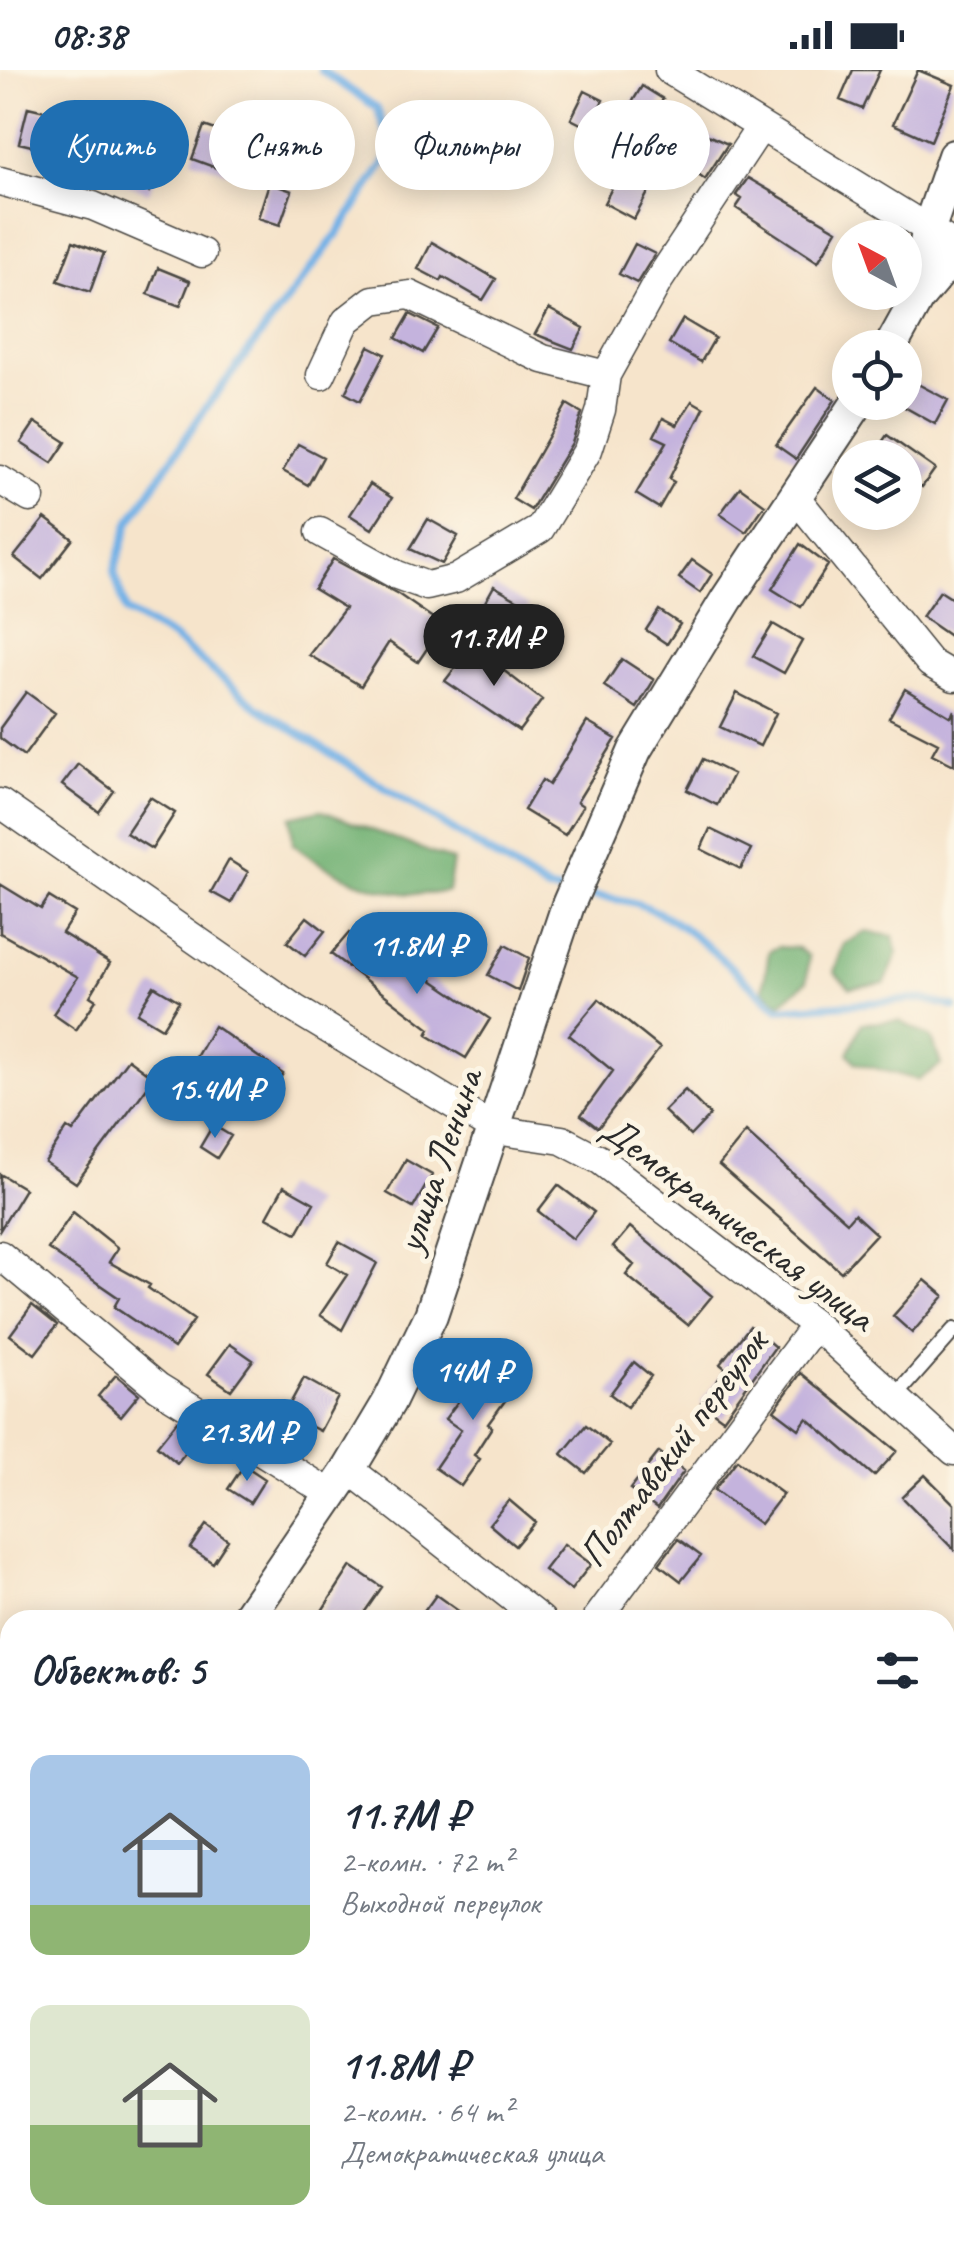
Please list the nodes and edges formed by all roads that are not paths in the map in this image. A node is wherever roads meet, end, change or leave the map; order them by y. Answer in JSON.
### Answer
{"nodes":[{"id":1,"x":669,"y":70,"type":"edge"},
{"id":2,"x":760,"y":128,"type":"junction"},
{"id":3,"x":954,"y":156,"type":"edge"},
{"id":4,"x":0,"y":182,"type":"edge"},
{"id":5,"x":941,"y":238,"type":"edge"},
{"id":6,"x":202,"y":253,"type":"dead end"},
{"id":7,"x":954,"y":255,"type":"edge"},
{"id":8,"x":922,"y":286,"type":"edge"},
{"id":9,"x":922,"y":293,"type":"edge"},
{"id":10,"x":321,"y":375,"type":"dead end"},
{"id":11,"x":606,"y":375,"type":"junction"},
{"id":12,"x":847,"y":420,"type":"edge"},
{"id":13,"x":0,"y":480,"type":"edge"},
{"id":14,"x":30,"y":498,"type":"dead end"},
{"id":15,"x":797,"y":499,"type":"junction"},
{"id":16,"x":320,"y":532,"type":"dead end"},
{"id":17,"x":954,"y":677,"type":"edge"},
{"id":18,"x":0,"y":803,"type":"edge"},
{"id":19,"x":496,"y":1130,"type":"junction"},
{"id":20,"x":0,"y":1255,"type":"edge"},
{"id":21,"x":815,"y":1325,"type":"junction"},
{"id":22,"x":954,"y":1330,"type":"edge"},
{"id":23,"x":895,"y":1397,"type":"junction"},
{"id":24,"x":954,"y":1451,"type":"edge"},
{"id":25,"x":340,"y":1482,"type":"junction"},
{"id":26,"x":253,"y":1610,"type":"edge"},
{"id":27,"x":526,"y":1610,"type":"edge"},
{"id":28,"x":603,"y":1610,"type":"edge"}],
"edges":[{"from":1,"to":2,"type":"street"},
{"from":2,"to":5,"type":"street"},
{"from":2,"to":11,"type":"street"},
{"from":3,"to":5,"type":"street"},
{"from":4,"to":6,"type":"street"},
{"from":5,"to":8,"type":"street"},
{"from":7,"to":9,"type":"street"},
{"from":10,"to":11,"type":"street"},
{"from":11,"to":16,"type":"street"},
{"from":12,"to":15,"type":"street","name":"улица Ленина"},
{"from":13,"to":14,"type":"street"},
{"from":15,"to":17,"type":"street"},
{"from":15,"to":19,"type":"street","name":"улица Ленина"},
{"from":18,"to":19,"type":"street","name":"Демократическая улица"},
{"from":19,"to":21,"type":"street","name":"Демократическая улица"},
{"from":19,"to":25,"type":"street","name":"улица Ленина"},
{"from":20,"to":25,"type":"street"},
{"from":21,"to":23,"type":"street","name":"Демократическая улица"},
{"from":21,"to":28,"type":"street","name":"Полтавский переулок"},
{"from":22,"to":23,"type":"lane"},
{"from":23,"to":24,"type":"street","name":"Демократическая улица"},
{"from":25,"to":26,"type":"street","name":"улица Ленина"},
{"from":25,"to":27,"type":"street"}]}
